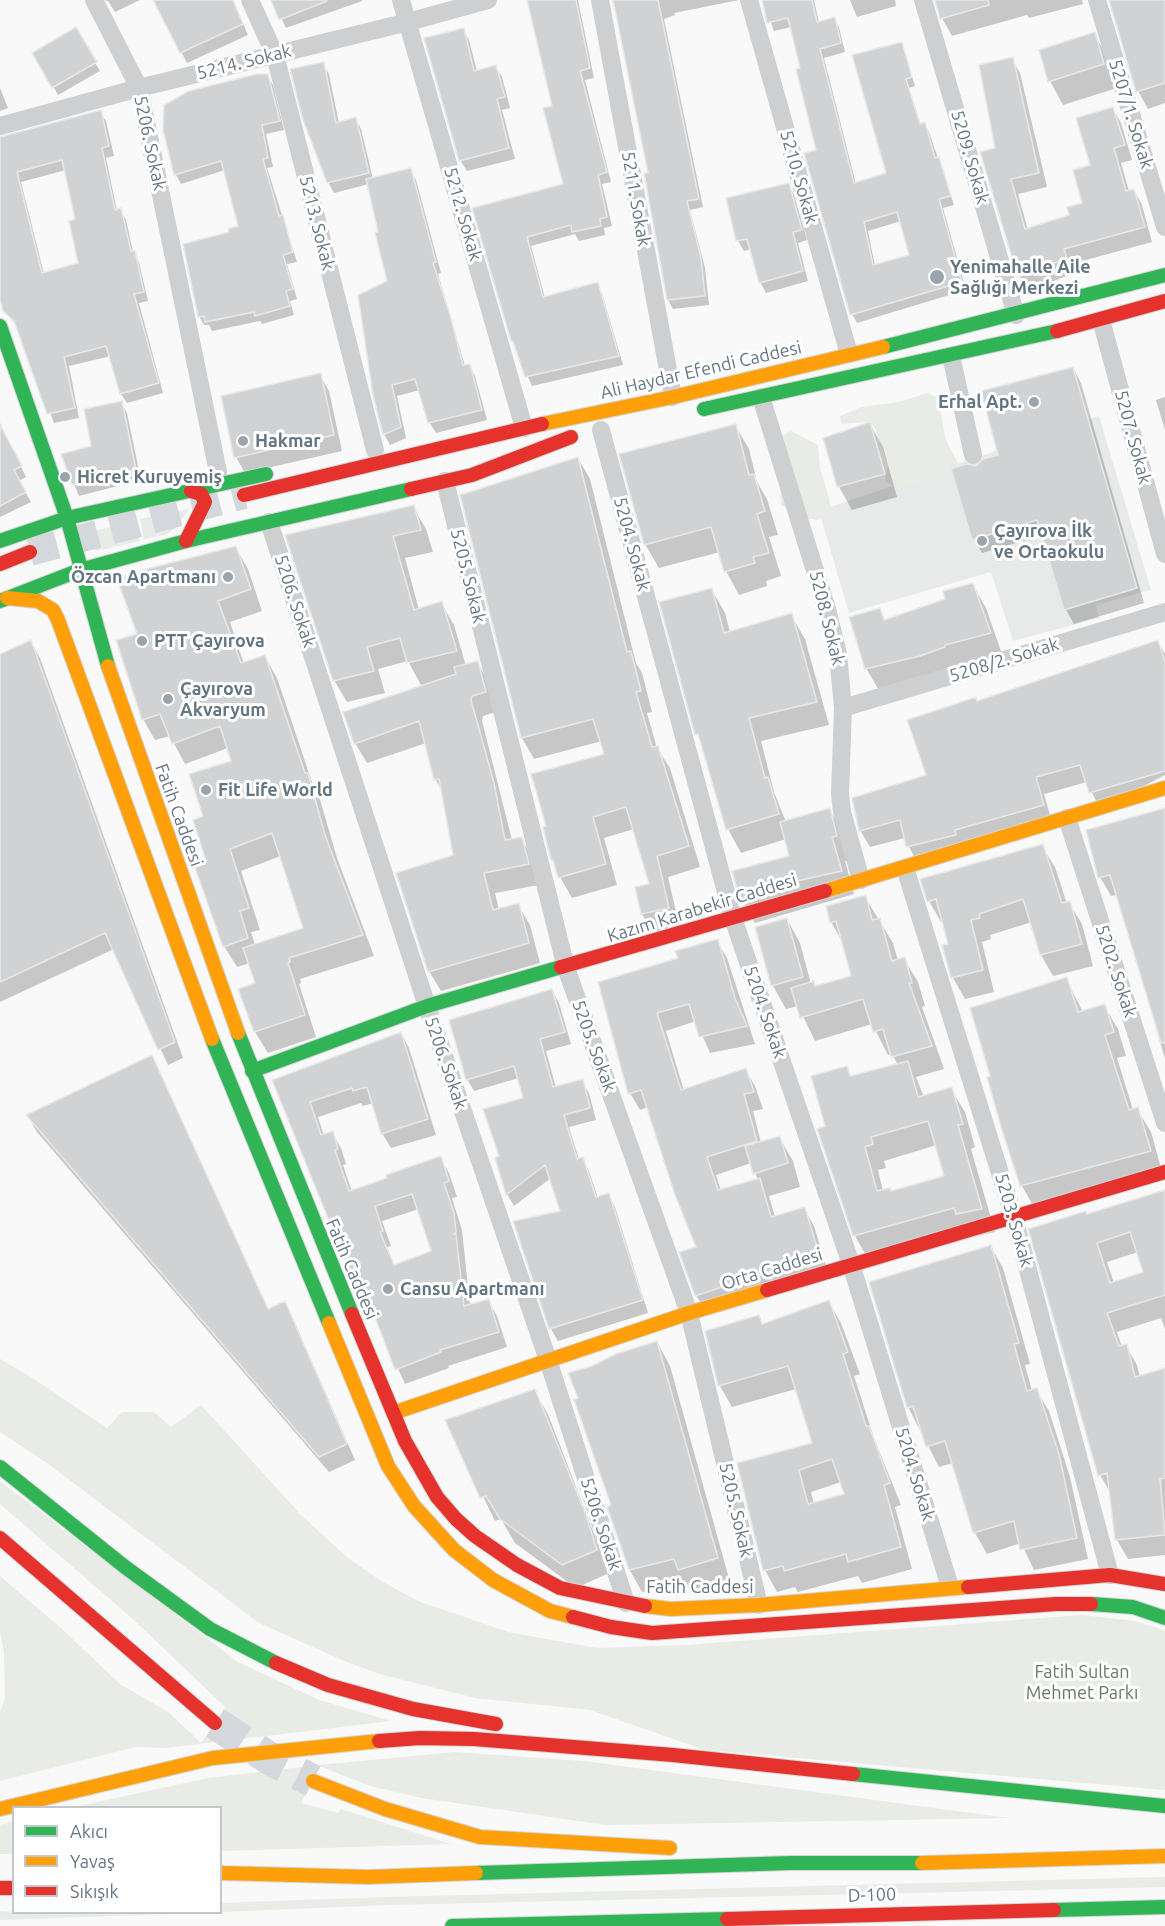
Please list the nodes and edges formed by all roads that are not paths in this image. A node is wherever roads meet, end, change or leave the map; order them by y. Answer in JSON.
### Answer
{"nodes":[{"id":1,"x":94,"y":0,"type":"edge"},
{"id":2,"x":250,"y":0,"type":"edge"},
{"id":3,"x":401,"y":0,"type":"edge"},
{"id":4,"x":488,"y":0,"type":"edge"},
{"id":5,"x":600,"y":0,"type":"edge"},
{"id":6,"x":749,"y":0,"type":"edge"},
{"id":7,"x":923,"y":0,"type":"edge"},
{"id":8,"x":1097,"y":0,"type":"edge"},
{"id":9,"x":408,"y":22,"type":"junction"},
{"id":10,"x":274,"y":55,"type":"junction"},
{"id":11,"x":139,"y":88,"type":"junction"},
{"id":12,"x":0,"y":126,"type":"edge"},
{"id":13,"x":1165,"y":227,"type":"edge"},
{"id":14,"x":1165,"y":275,"type":"edge"},
{"id":15,"x":1165,"y":300,"type":"edge"},
{"id":16,"x":1016,"y":315,"type":"junction"},
{"id":17,"x":1101,"y":320,"type":"junction"},
{"id":18,"x":0,"y":326,"type":"edge"},
{"id":19,"x":849,"y":354,"type":"junction"},
{"id":20,"x":951,"y":356,"type":"junction"},
{"id":21,"x":673,"y":397,"type":"junction"},
{"id":22,"x":761,"y":397,"type":"junction"},
{"id":23,"x":692,"y":411,"type":"dead end"},
{"id":24,"x":524,"y":428,"type":"junction"},
{"id":25,"x":591,"y":432,"type":"junction"},
{"id":26,"x":375,"y":450,"type":"junction"},
{"id":27,"x":973,"y":455,"type":"dead end"},
{"id":28,"x":467,"y":461,"type":"dead end"},
{"id":29,"x":307,"y":465,"type":"dead end"},
{"id":30,"x":284,"y":470,"type":"dead end"},
{"id":31,"x":445,"y":482,"type":"junction"},
{"id":32,"x":212,"y":488,"type":"junction"},
{"id":33,"x":244,"y":495,"type":"tunnel mouth"},
{"id":34,"x":225,"y":515,"type":"dead end"},
{"id":35,"x":67,"y":518,"type":"junction"},
{"id":36,"x":269,"y":522,"type":"junction"},
{"id":37,"x":241,"y":528,"type":"junction"},
{"id":38,"x":0,"y":541,"type":"edge"},
{"id":39,"x":186,"y":541,"type":"junction"},
{"id":40,"x":30,"y":552,"type":"tunnel mouth"},
{"id":41,"x":1165,"y":554,"type":"edge"},
{"id":42,"x":0,"y":564,"type":"edge"},
{"id":43,"x":80,"y":570,"type":"junction"},
{"id":44,"x":4,"y":599,"type":"edge"},
{"id":45,"x":1165,"y":612,"type":"edge"},
{"id":46,"x":843,"y":708,"type":"junction"},
{"id":47,"x":1165,"y":788,"type":"edge"},
{"id":48,"x":1067,"y":818,"type":"junction"},
{"id":49,"x":905,"y":868,"type":"junction"},
{"id":50,"x":861,"y":880,"type":"junction"},
{"id":51,"x":733,"y":918,"type":"junction"},
{"id":52,"x":566,"y":968,"type":"junction"},
{"id":53,"x":427,"y":1006,"type":"junction"},
{"id":54,"x":252,"y":1071,"type":"junction"},
{"id":55,"x":1165,"y":1123,"type":"edge"},
{"id":56,"x":1165,"y":1172,"type":"edge"},
{"id":57,"x":1014,"y":1218,"type":"junction"},
{"id":58,"x":851,"y":1264,"type":"junction"},
{"id":59,"x":689,"y":1313,"type":"junction"},
{"id":60,"x":548,"y":1360,"type":"junction"},
{"id":61,"x":393,"y":1413,"type":"junction"},
{"id":62,"x":0,"y":1467,"type":"edge"},
{"id":63,"x":0,"y":1538,"type":"edge"},
{"id":64,"x":532,"y":1574,"type":"junction"},
{"id":65,"x":1110,"y":1575,"type":"junction"},
{"id":66,"x":1165,"y":1584,"type":"edge"},
{"id":67,"x":986,"y":1585,"type":"junction"},
{"id":68,"x":950,"y":1587,"type":"junction"},
{"id":69,"x":921,"y":1590,"type":"junction"},
{"id":70,"x":580,"y":1594,"type":"junction"},
{"id":71,"x":519,"y":1596,"type":"junction"},
{"id":72,"x":626,"y":1604,"type":"junction"},
{"id":73,"x":759,"y":1605,"type":"junction"},
{"id":74,"x":982,"y":1608,"type":"junction"},
{"id":75,"x":923,"y":1613,"type":"junction"},
{"id":76,"x":573,"y":1618,"type":"junction"},
{"id":77,"x":1164,"y":1618,"type":"edge"},
{"id":78,"x":216,"y":1723,"type":"tunnel mouth"},
{"id":79,"x":673,"y":1755,"type":"junction"},
{"id":80,"x":313,"y":1781,"type":"tunnel mouth"},
{"id":81,"x":1165,"y":1791,"type":"edge"},
{"id":82,"x":1054,"y":1795,"type":"junction"},
{"id":83,"x":13,"y":1806,"type":"edge"},
{"id":84,"x":1165,"y":1806,"type":"edge"},
{"id":85,"x":681,"y":1849,"type":"dead end"},
{"id":86,"x":700,"y":1851,"type":"dead end"},
{"id":87,"x":1165,"y":1856,"type":"edge"},
{"id":88,"x":791,"y":1863,"type":"junction"},
{"id":89,"x":222,"y":1873,"type":"edge"},
{"id":90,"x":369,"y":1877,"type":"junction"},
{"id":91,"x":222,"y":1881,"type":"edge"},
{"id":92,"x":1165,"y":1907,"type":"edge"},
{"id":93,"x":1052,"y":1909,"type":"junction"},
{"id":94,"x":452,"y":1926,"type":"edge"},
{"id":95,"x":967,"y":1926,"type":"edge"}],
"edges":[{"from":1,"to":11,"type":"street","name":"5206. Sokak"},
{"from":2,"to":10,"type":"street","name":"5213. Sokak"},
{"from":3,"to":9,"type":"street","name":"5212. Sokak"},
{"from":4,"to":9,"type":"street","name":"5214. Sokak"},
{"from":5,"to":21,"type":"street","name":"5211. Sokak"},
{"from":6,"to":19,"type":"street","name":"5210. Sokak"},
{"from":7,"to":16,"type":"street","name":"5209. Sokak"},
{"from":8,"to":13,"type":"street","name":"5207/1. Sokak"},
{"from":9,"to":10,"type":"street","name":"5214. Sokak"},
{"from":9,"to":24,"type":"street","name":"5212. Sokak"},
{"from":10,"to":11,"type":"street","name":"5214. Sokak"},
{"from":10,"to":26,"type":"street","name":"5213. Sokak"},
{"from":11,"to":12,"type":"street","name":"5214. Sokak"},
{"from":11,"to":32,"type":"street","name":"5206. Sokak"},
{"from":14,"to":16,"type":"main road","name":"Ali Haydar Efendi Caddesi"},
{"from":15,"to":17,"type":"main road"},
{"from":16,"to":19,"type":"main road","name":"Ali Haydar Efendi Caddesi"},
{"from":17,"to":20,"type":"main road"},
{"from":17,"to":41,"type":"street","name":"5207. Sokak"},
{"from":18,"to":35,"type":"main road","name":"Fatih Caddesi"},
{"from":19,"to":21,"type":"main road","name":"Ali Haydar Efendi Caddesi"},
{"from":20,"to":22,"type":"main road"},
{"from":20,"to":27,"type":"street"},
{"from":21,"to":24,"type":"main road","name":"Ali Haydar Efendi Caddesi"},
{"from":22,"to":23,"type":"main road"},
{"from":22,"to":46,"type":"street","name":"5208. Sokak"},
{"from":24,"to":26,"type":"main road"},
{"from":24,"to":33,"type":"main road","name":"Ali Haydar Efendi Caddesi"},
{"from":25,"to":28,"type":"main road"},
{"from":25,"to":31,"type":"main road"},
{"from":25,"to":51,"type":"street","name":"5204. Sokak"},
{"from":26,"to":29,"type":"main road"},
{"from":30,"to":32,"type":"main road"},
{"from":31,"to":36,"type":"main road"},
{"from":31,"to":52,"type":"street","name":"5205. Sokak"},
{"from":32,"to":35,"type":"main road"},
{"from":32,"to":39,"type":"main road"},
{"from":34,"to":37,"type":"main road"},
{"from":35,"to":38,"type":"main road"},
{"from":35,"to":43,"type":"main road","name":"Fatih Caddesi"},
{"from":36,"to":37,"type":"main road"},
{"from":36,"to":53,"type":"street","name":"5206. Sokak"},
{"from":37,"to":39,"type":"main road"},
{"from":39,"to":43,"type":"main road"},
{"from":40,"to":42,"type":"main road"},
{"from":43,"to":44,"type":"main road"},
{"from":43,"to":54,"type":"main road","name":"Fatih Caddesi"},
{"from":44,"to":71,"type":"main road"},
{"from":45,"to":46,"type":"street","name":"5208/2. Sokak"},
{"from":46,"to":50,"type":"street","name":"5208. Sokak"},
{"from":47,"to":48,"type":"main road","name":"Kazım Karabekir Caddesi"},
{"from":48,"to":49,"type":"main road","name":"Kazım Karabekir Caddesi"},
{"from":48,"to":55,"type":"street","name":"5202. Sokak"},
{"from":49,"to":50,"type":"main road","name":"Kazım Karabekir Caddesi"},
{"from":49,"to":57,"type":"street","name":"5203. Sokak"},
{"from":50,"to":51,"type":"main road","name":"Kazım Karabekir Caddesi"},
{"from":51,"to":52,"type":"main road","name":"Kazım Karabekir Caddesi"},
{"from":51,"to":58,"type":"street","name":"5204. Sokak"},
{"from":52,"to":53,"type":"main road","name":"Kazım Karabekir Caddesi"},
{"from":52,"to":59,"type":"street","name":"5205. Sokak"},
{"from":53,"to":54,"type":"main road","name":"Kazım Karabekir Caddesi"},
{"from":53,"to":60,"type":"street","name":"5206. Sokak"},
{"from":54,"to":61,"type":"main road","name":"Fatih Caddesi"},
{"from":56,"to":57,"type":"main road","name":"Orta Caddesi"},
{"from":57,"to":58,"type":"main road","name":"Orta Caddesi"},
{"from":57,"to":65,"type":"street","name":"5203. Sokak"},
{"from":58,"to":59,"type":"main road","name":"Orta Caddesi"},
{"from":58,"to":68,"type":"street","name":"5204. Sokak"},
{"from":59,"to":60,"type":"main road","name":"Orta Caddesi"},
{"from":59,"to":73,"type":"street","name":"5205. Sokak"},
{"from":60,"to":61,"type":"main road","name":"Orta Caddesi"},
{"from":60,"to":72,"type":"street","name":"5206. Sokak"},
{"from":61,"to":64,"type":"main road","name":"Fatih Caddesi"},
{"from":62,"to":79,"type":"main road"},
{"from":63,"to":78,"type":"main road"},
{"from":64,"to":70,"type":"main road","name":"Fatih Caddesi"},
{"from":64,"to":71,"type":"main road"},
{"from":65,"to":66,"type":"main road","name":"Fatih Caddesi"},
{"from":65,"to":67,"type":"main road","name":"Fatih Caddesi"},
{"from":67,"to":68,"type":"main road","name":"Fatih Caddesi"},
{"from":67,"to":74,"type":"main road"},
{"from":68,"to":69,"type":"main road","name":"Fatih Caddesi"},
{"from":68,"to":74,"type":"main road"},
{"from":68,"to":75,"type":"main road"},
{"from":69,"to":73,"type":"main road","name":"Fatih Caddesi"},
{"from":69,"to":75,"type":"main road"},
{"from":70,"to":72,"type":"main road","name":"Fatih Caddesi"},
{"from":70,"to":76,"type":"main road"},
{"from":71,"to":76,"type":"main road"},
{"from":72,"to":73,"type":"main road","name":"Fatih Caddesi"},
{"from":74,"to":75,"type":"main road"},
{"from":74,"to":77,"type":"main road"},
{"from":75,"to":76,"type":"main road"},
{"from":79,"to":82,"type":"main road"},
{"from":79,"to":83,"type":"main road"},
{"from":80,"to":85,"type":"main road"},
{"from":81,"to":82,"type":"main road"},
{"from":82,"to":84,"type":"main road"},
{"from":86,"to":88,"type":"main road"},
{"from":87,"to":88,"type":"main road","number":"D-100"},
{"from":88,"to":90,"type":"main road","number":"D-100"},
{"from":89,"to":90,"type":"main road"},
{"from":90,"to":91,"type":"main road","number":"D-100"},
{"from":92,"to":93,"type":"main road","name":"D-100","number":"D-100"},
{"from":93,"to":94,"type":"main road","name":"D-100","number":"D-100"},
{"from":93,"to":95,"type":"main road"}]}
